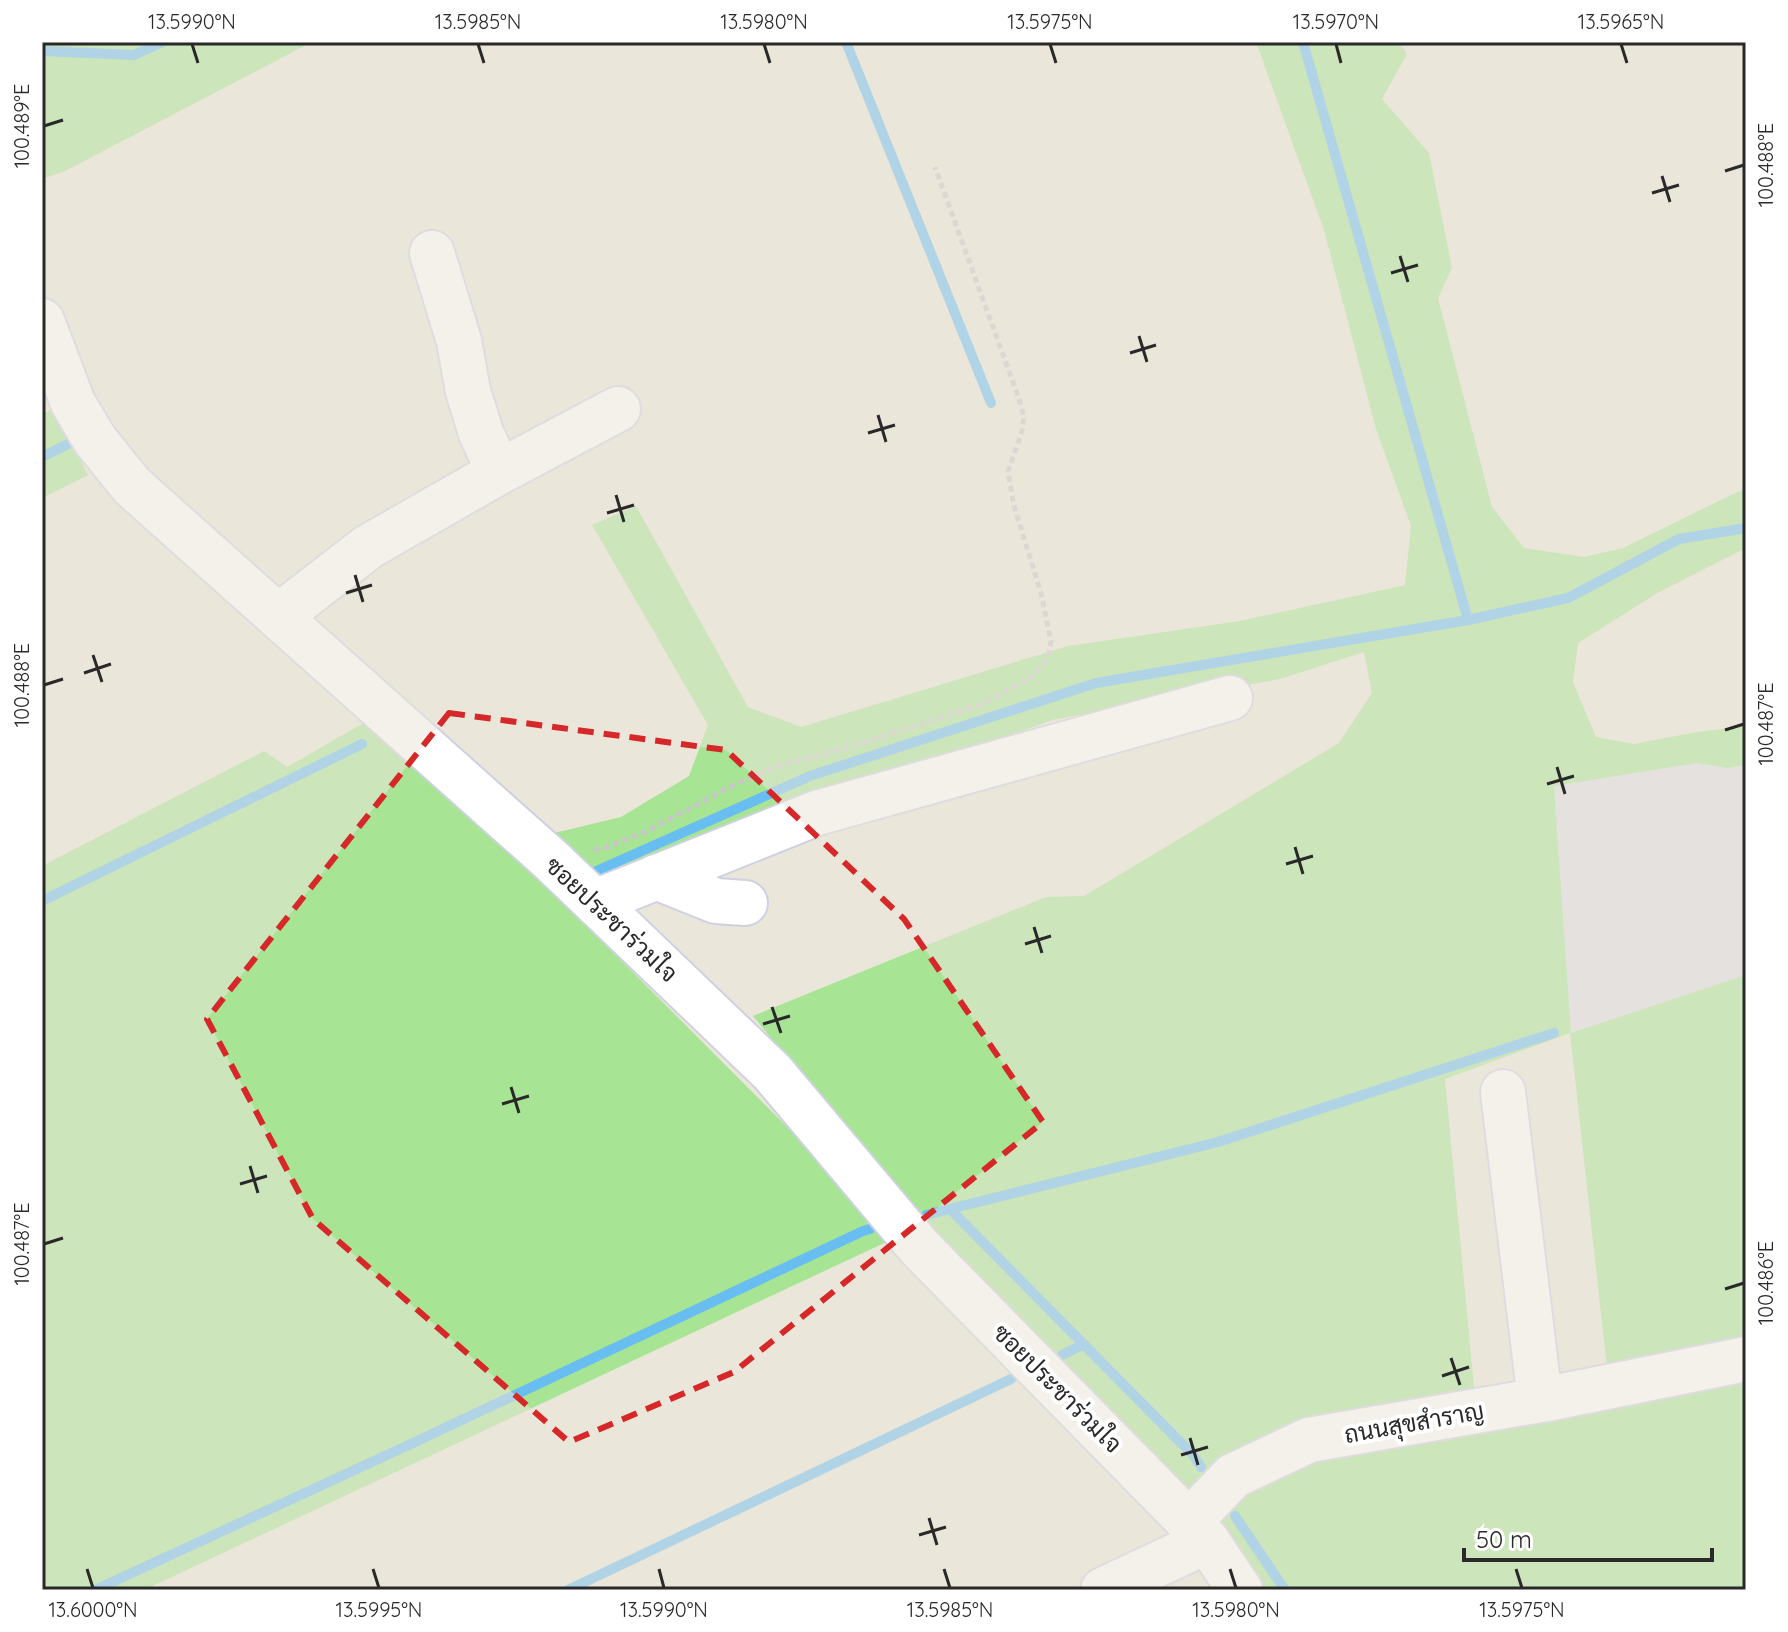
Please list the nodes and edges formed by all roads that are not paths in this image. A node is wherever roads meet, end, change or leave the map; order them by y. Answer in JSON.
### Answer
{"nodes":[{"id":1,"x":432,"y":253,"type":"dead end"},
{"id":2,"x":42,"y":321,"type":"edge"},
{"id":3,"x":618,"y":409,"type":"dead end"},
{"id":4,"x":499,"y":472,"type":"junction"},
{"id":5,"x":279,"y":616,"type":"junction"},
{"id":6,"x":1230,"y":698,"type":"dead end"},
{"id":7,"x":656,"y":877,"type":"junction"},
{"id":8,"x":595,"y":902,"type":"junction"},
{"id":9,"x":745,"y":903,"type":"dead end"},
{"id":10,"x":1503,"y":1092,"type":"dead end"},
{"id":11,"x":1746,"y":1359,"type":"edge"},
{"id":12,"x":1540,"y":1400,"type":"junction"},
{"id":13,"x":1198,"y":1532,"type":"junction"},
{"id":14,"x":1103,"y":1590,"type":"edge"},
{"id":15,"x":1240,"y":1590,"type":"edge"}],
"edges":[{"from":1,"to":4,"type":"street"},
{"from":2,"to":5,"type":"street","name":"ซอยประชาร่วมใจ"},
{"from":3,"to":4,"type":"street"},
{"from":4,"to":5,"type":"street"},
{"from":5,"to":8,"type":"street","name":"ซอยประชาร่วมใจ"},
{"from":6,"to":7,"type":"street"},
{"from":7,"to":8,"type":"street"},
{"from":7,"to":9,"type":"street"},
{"from":8,"to":13,"type":"street","name":"ซอยประชาร่วมใจ"},
{"from":10,"to":12,"type":"street"},
{"from":11,"to":12,"type":"street","name":"ถนนสุขสำราญ"},
{"from":12,"to":13,"type":"street","name":"ถนนสุขสำราญ"},
{"from":13,"to":14,"type":"street"},
{"from":13,"to":15,"type":"street"}]}
